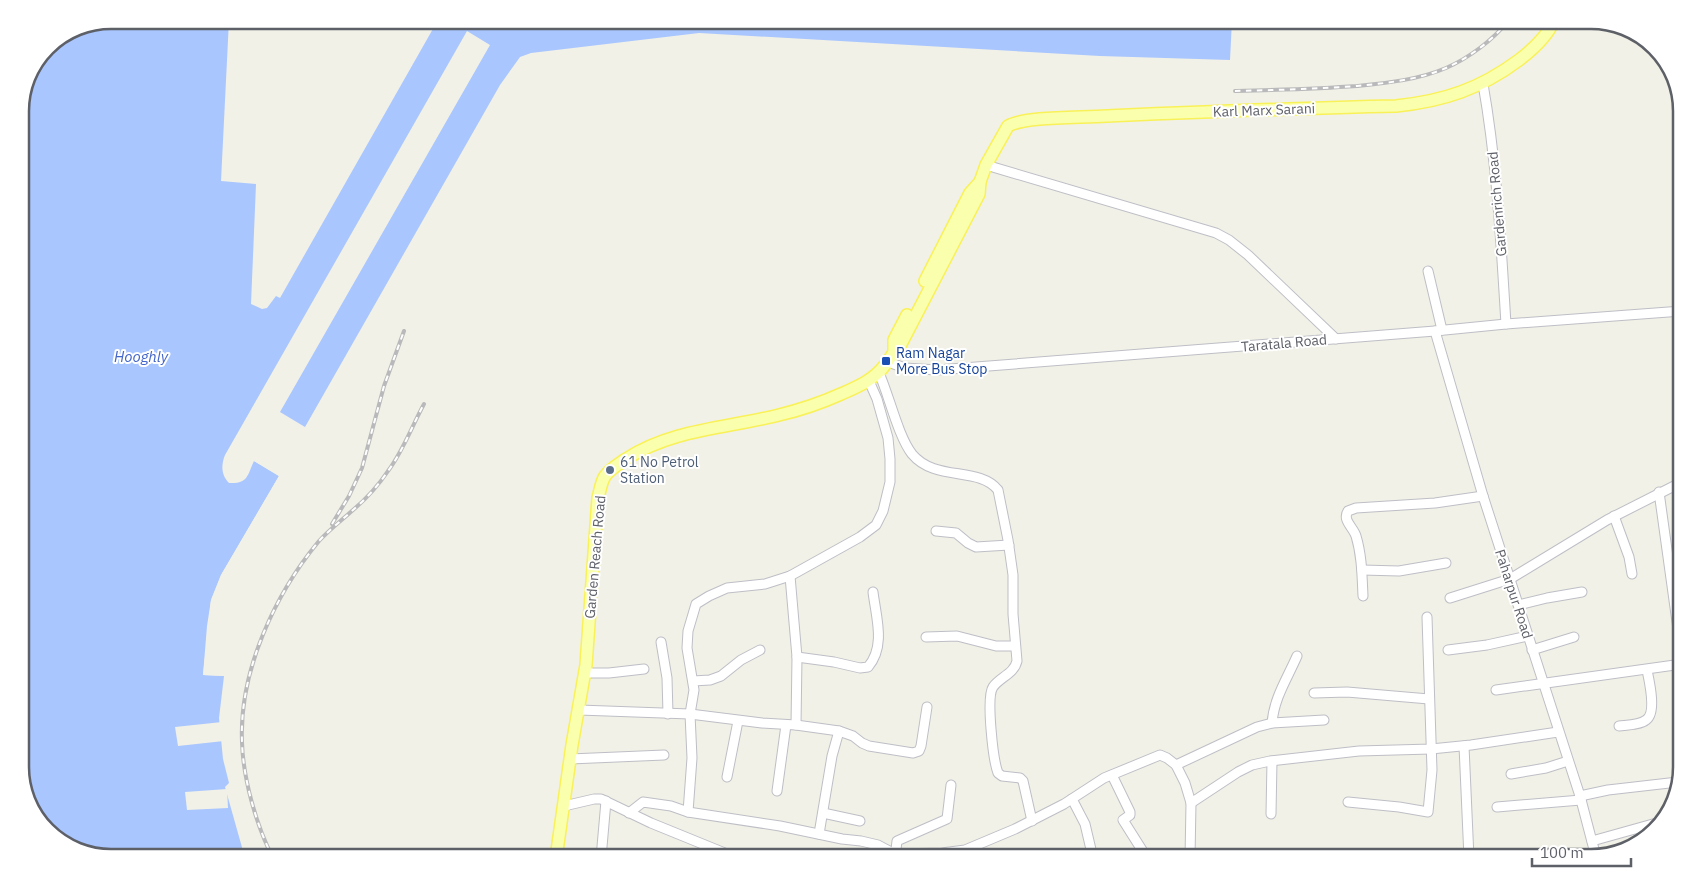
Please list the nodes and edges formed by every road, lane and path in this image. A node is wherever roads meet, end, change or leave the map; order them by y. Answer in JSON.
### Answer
{"nodes":[{"id":1,"x":1550,"y":29,"type":"edge"},
{"id":2,"x":1483,"y":84,"type":"junction"},
{"id":3,"x":986,"y":165,"type":"junction"},
{"id":4,"x":1428,"y":271,"type":"dead end"},
{"id":5,"x":1673,"y":312,"type":"edge"},
{"id":6,"x":1506,"y":324,"type":"junction"},
{"id":7,"x":1439,"y":331,"type":"junction"},
{"id":8,"x":1336,"y":339,"type":"junction"},
{"id":9,"x":888,"y":362,"type":"junction"},
{"id":10,"x":879,"y":373,"type":"junction"},
{"id":11,"x":868,"y":381,"type":"junction"},
{"id":12,"x":1673,"y":486,"type":"edge"},
{"id":13,"x":1659,"y":492,"type":"junction"},
{"id":14,"x":1483,"y":496,"type":"junction"},
{"id":15,"x":1614,"y":516,"type":"junction"},
{"id":16,"x":936,"y":531,"type":"dead end"},
{"id":17,"x":1009,"y":545,"type":"junction"},
{"id":18,"x":1446,"y":563,"type":"dead end"},
{"id":19,"x":1362,"y":570,"type":"junction"},
{"id":20,"x":1632,"y":574,"type":"dead end"},
{"id":21,"x":790,"y":576,"type":"junction"},
{"id":22,"x":1510,"y":579,"type":"junction"},
{"id":23,"x":872,"y":592,"type":"dead end"},
{"id":24,"x":1582,"y":592,"type":"dead end"},
{"id":25,"x":1363,"y":596,"type":"dead end"},
{"id":26,"x":1450,"y":598,"type":"dead end"},
{"id":27,"x":1673,"y":600,"type":"edge"},
{"id":28,"x":1518,"y":605,"type":"junction"},
{"id":29,"x":1427,"y":617,"type":"dead end"},
{"id":30,"x":1528,"y":636,"type":"junction"},
{"id":31,"x":926,"y":637,"type":"dead end"},
{"id":32,"x":1574,"y":637,"type":"dead end"},
{"id":33,"x":661,"y":642,"type":"dead end"},
{"id":34,"x":1015,"y":646,"type":"junction"},
{"id":35,"x":760,"y":650,"type":"dead end"},
{"id":36,"x":1448,"y":650,"type":"dead end"},
{"id":37,"x":1532,"y":650,"type":"junction"},
{"id":38,"x":1296,"y":656,"type":"dead end"},
{"id":39,"x":797,"y":657,"type":"junction"},
{"id":40,"x":1673,"y":664,"type":"edge"},
{"id":41,"x":644,"y":669,"type":"dead end"},
{"id":42,"x":1647,"y":670,"type":"junction"},
{"id":43,"x":584,"y":673,"type":"junction"},
{"id":44,"x":693,"y":681,"type":"junction"},
{"id":45,"x":1542,"y":683,"type":"junction"},
{"id":46,"x":1496,"y":690,"type":"dead end"},
{"id":47,"x":1314,"y":693,"type":"dead end"},
{"id":48,"x":1429,"y":699,"type":"junction"},
{"id":49,"x":927,"y":706,"type":"dead end"},
{"id":50,"x":579,"y":710,"type":"junction"},
{"id":51,"x":668,"y":714,"type":"junction"},
{"id":52,"x":690,"y":714,"type":"junction"},
{"id":53,"x":1324,"y":720,"type":"dead end"},
{"id":54,"x":738,"y":721,"type":"junction"},
{"id":55,"x":1272,"y":723,"type":"junction"},
{"id":56,"x":796,"y":724,"type":"junction"},
{"id":57,"x":786,"y":725,"type":"junction"},
{"id":58,"x":1619,"y":726,"type":"dead end"},
{"id":59,"x":839,"y":731,"type":"junction"},
{"id":60,"x":1558,"y":732,"type":"junction"},
{"id":61,"x":1464,"y":746,"type":"junction"},
{"id":62,"x":1431,"y":749,"type":"junction"},
{"id":63,"x":664,"y":755,"type":"dead end"},
{"id":64,"x":570,"y":759,"type":"junction"},
{"id":65,"x":1272,"y":761,"type":"junction"},
{"id":66,"x":1568,"y":761,"type":"junction"},
{"id":67,"x":1176,"y":765,"type":"junction"},
{"id":68,"x":1512,"y":774,"type":"dead end"},
{"id":69,"x":1112,"y":775,"type":"junction"},
{"id":70,"x":727,"y":777,"type":"dead end"},
{"id":71,"x":1672,"y":783,"type":"edge"},
{"id":72,"x":951,"y":785,"type":"dead end"},
{"id":73,"x":777,"y":791,"type":"dead end"},
{"id":74,"x":1072,"y":798,"type":"junction"},
{"id":75,"x":1580,"y":798,"type":"junction"},
{"id":76,"x":606,"y":801,"type":"junction"},
{"id":77,"x":1348,"y":802,"type":"dead end"},
{"id":78,"x":1191,"y":803,"type":"junction"},
{"id":79,"x":564,"y":806,"type":"junction"},
{"id":80,"x":1497,"y":808,"type":"dead end"},
{"id":81,"x":688,"y":812,"type":"junction"},
{"id":82,"x":629,"y":813,"type":"junction"},
{"id":83,"x":823,"y":813,"type":"junction"},
{"id":84,"x":1271,"y":814,"type":"dead end"},
{"id":85,"x":860,"y":821,"type":"dead end"},
{"id":86,"x":1032,"y":821,"type":"junction"},
{"id":87,"x":1649,"y":825,"type":"edge"},
{"id":88,"x":819,"y":834,"type":"junction"},
{"id":89,"x":1592,"y":841,"type":"junction"},
{"id":90,"x":557,"y":849,"type":"edge"},
{"id":91,"x":602,"y":849,"type":"edge"},
{"id":92,"x":709,"y":849,"type":"edge"},
{"id":93,"x":885,"y":849,"type":"edge"},
{"id":94,"x":896,"y":849,"type":"edge"},
{"id":95,"x":967,"y":849,"type":"edge"},
{"id":96,"x":1091,"y":849,"type":"edge"},
{"id":97,"x":1142,"y":849,"type":"edge"},
{"id":98,"x":1190,"y":849,"type":"edge"},
{"id":99,"x":1468,"y":849,"type":"edge"},
{"id":100,"x":1592,"y":849,"type":"edge"}],
"edges":[{"from":1,"to":2,"type":"main road","name":"Karl Marx Sarani"},
{"from":2,"to":3,"type":"main road","name":"Karl Marx Sarani"},
{"from":2,"to":6,"type":"street","name":"Gardenrich Road"},
{"from":3,"to":8,"type":"street"},
{"from":3,"to":9,"type":"main road","name":"Karl Marx Sarani"},
{"from":4,"to":7,"type":"street","name":"Paharpur Road"},
{"from":5,"to":6,"type":"street","name":"Taratala Road"},
{"from":6,"to":7,"type":"street","name":"Taratala Road"},
{"from":7,"to":8,"type":"street","name":"Taratala Road"},
{"from":7,"to":14,"type":"street","name":"Paharpur Road"},
{"from":8,"to":9,"type":"street","name":"Taratala Road"},
{"from":9,"to":10,"type":"main road","name":"Garden Reach Road"},
{"from":10,"to":11,"type":"main road","name":"Garden Reach Road"},
{"from":10,"to":17,"type":"street"},
{"from":11,"to":21,"type":"street"},
{"from":11,"to":43,"type":"main road","name":"Garden Reach Road"},
{"from":12,"to":13,"type":"street"},
{"from":13,"to":15,"type":"street"},
{"from":13,"to":27,"type":"street"},
{"from":14,"to":19,"type":"street"},
{"from":14,"to":22,"type":"street","name":"Paharpur Road"},
{"from":15,"to":20,"type":"street"},
{"from":15,"to":22,"type":"street"},
{"from":16,"to":17,"type":"street"},
{"from":17,"to":34,"type":"street"},
{"from":18,"to":19,"type":"street"},
{"from":19,"to":25,"type":"street"},
{"from":21,"to":39,"type":"street"},
{"from":21,"to":44,"type":"street"},
{"from":22,"to":26,"type":"street"},
{"from":22,"to":28,"type":"street","name":"Paharpur Road"},
{"from":23,"to":39,"type":"street"},
{"from":24,"to":28,"type":"street"},
{"from":28,"to":30,"type":"street","name":"Paharpur Road"},
{"from":29,"to":48,"type":"street"},
{"from":30,"to":36,"type":"street"},
{"from":30,"to":37,"type":"street","name":"Paharpur Road"},
{"from":31,"to":34,"type":"street"},
{"from":32,"to":37,"type":"street"},
{"from":33,"to":51,"type":"street"},
{"from":34,"to":86,"type":"street"},
{"from":35,"to":44,"type":"street"},
{"from":37,"to":45,"type":"street","name":"Paharpur Road"},
{"from":38,"to":55,"type":"street"},
{"from":39,"to":56,"type":"street"},
{"from":40,"to":42,"type":"street"},
{"from":41,"to":43,"type":"street"},
{"from":42,"to":45,"type":"street"},
{"from":42,"to":58,"type":"street"},
{"from":43,"to":50,"type":"main road","name":"Garden Reach Road"},
{"from":44,"to":52,"type":"street"},
{"from":45,"to":46,"type":"street"},
{"from":45,"to":60,"type":"street","name":"Paharpur Road"},
{"from":47,"to":48,"type":"street"},
{"from":48,"to":62,"type":"street"},
{"from":49,"to":59,"type":"street"},
{"from":50,"to":51,"type":"street"},
{"from":50,"to":64,"type":"main road","name":"Garden Reach Road"},
{"from":51,"to":52,"type":"street"},
{"from":52,"to":54,"type":"street"},
{"from":52,"to":81,"type":"street"},
{"from":53,"to":55,"type":"street"},
{"from":54,"to":57,"type":"street"},
{"from":54,"to":70,"type":"street"},
{"from":55,"to":67,"type":"street"},
{"from":56,"to":57,"type":"street"},
{"from":56,"to":59,"type":"street"},
{"from":57,"to":73,"type":"street"},
{"from":59,"to":83,"type":"street"},
{"from":60,"to":61,"type":"street"},
{"from":60,"to":66,"type":"street","name":"Paharpur Road"},
{"from":61,"to":62,"type":"street"},
{"from":61,"to":99,"type":"street"},
{"from":62,"to":65,"type":"street"},
{"from":62,"to":77,"type":"street"},
{"from":63,"to":64,"type":"street"},
{"from":64,"to":79,"type":"main road","name":"Garden Reach Road"},
{"from":65,"to":78,"type":"street"},
{"from":65,"to":84,"type":"street"},
{"from":66,"to":68,"type":"street"},
{"from":66,"to":75,"type":"street","name":"Paharpur Road"},
{"from":67,"to":69,"type":"street"},
{"from":67,"to":78,"type":"street"},
{"from":69,"to":74,"type":"street"},
{"from":69,"to":97,"type":"street"},
{"from":71,"to":75,"type":"street"},
{"from":72,"to":94,"type":"street"},
{"from":74,"to":86,"type":"street"},
{"from":74,"to":96,"type":"street"},
{"from":75,"to":80,"type":"street"},
{"from":75,"to":89,"type":"street","name":"Paharpur Road"},
{"from":76,"to":79,"type":"street"},
{"from":76,"to":82,"type":"street"},
{"from":76,"to":91,"type":"street"},
{"from":78,"to":98,"type":"street"},
{"from":79,"to":90,"type":"main road","name":"Garden Reach Road"},
{"from":81,"to":82,"type":"street"},
{"from":81,"to":88,"type":"street"},
{"from":82,"to":92,"type":"street"},
{"from":83,"to":85,"type":"street"},
{"from":83,"to":88,"type":"street"},
{"from":86,"to":95,"type":"street"},
{"from":87,"to":89,"type":"street"},
{"from":88,"to":93,"type":"street"},
{"from":89,"to":100,"type":"street","name":"Paharpur Road"}]}
